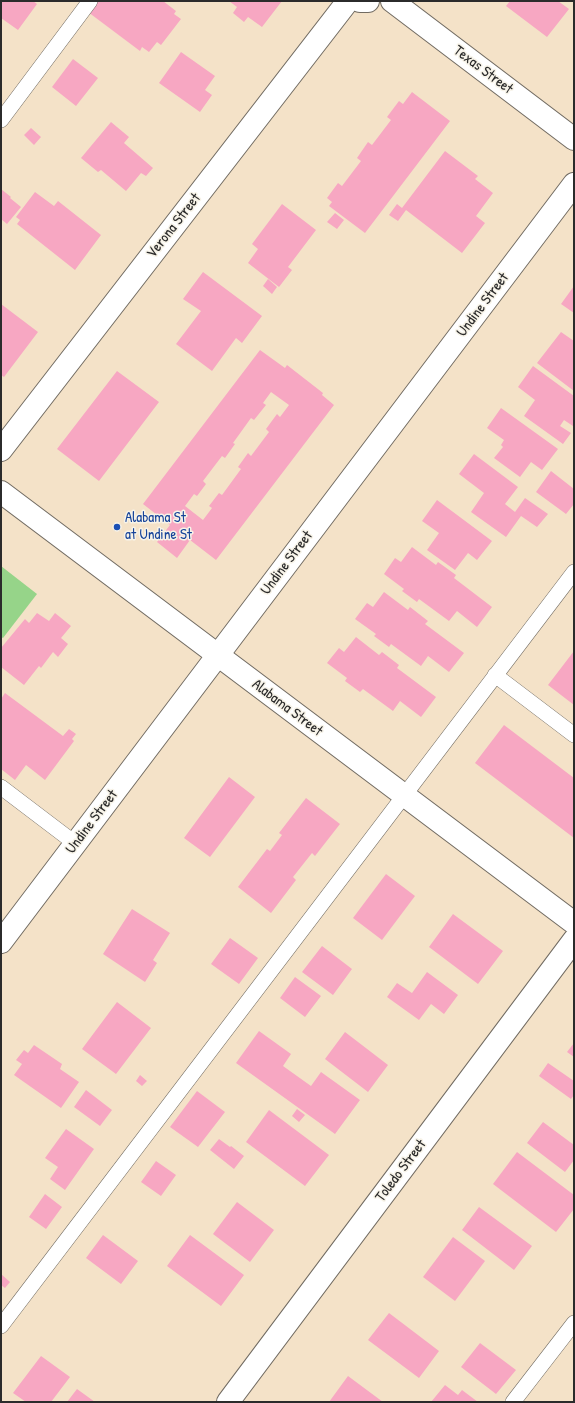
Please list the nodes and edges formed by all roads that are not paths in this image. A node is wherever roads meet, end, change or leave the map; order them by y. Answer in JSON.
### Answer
{"nodes":[{"id":1,"x":90,"y":1,"type":"edge"},
{"id":2,"x":348,"y":1,"type":"edge"},
{"id":3,"x":360,"y":1,"type":"edge"},
{"id":4,"x":368,"y":1,"type":"edge"},
{"id":5,"x":392,"y":1,"type":"edge"},
{"id":6,"x":1,"y":120,"type":"edge"},
{"id":7,"x":574,"y":139,"type":"edge"},
{"id":8,"x":574,"y":184,"type":"edge"},
{"id":9,"x":1,"y":450,"type":"edge"},
{"id":10,"x":1,"y":492,"type":"edge"},
{"id":11,"x":574,"y":572,"type":"edge"},
{"id":12,"x":218,"y":655,"type":"junction"},
{"id":13,"x":495,"y":676,"type":"junction"},
{"id":14,"x":574,"y":735,"type":"edge"},
{"id":15,"x":1,"y":787,"type":"edge"},
{"id":16,"x":404,"y":795,"type":"junction"},
{"id":17,"x":76,"y":844,"type":"junction"},
{"id":18,"x":574,"y":923,"type":"edge"},
{"id":19,"x":574,"y":940,"type":"edge"},
{"id":20,"x":1,"y":942,"type":"edge"},
{"id":21,"x":574,"y":1323,"type":"edge"},
{"id":22,"x":1,"y":1326,"type":"edge"},
{"id":23,"x":228,"y":1402,"type":"edge"},
{"id":24,"x":513,"y":1402,"type":"edge"}],
"edges":[{"from":1,"to":6,"type":"lane"},
{"from":2,"to":9,"type":"street","name":"Verona Street"},
{"from":3,"to":4,"type":"street"},
{"from":5,"to":7,"type":"street","name":"Texas Street"},
{"from":8,"to":12,"type":"street","name":"Undine Street"},
{"from":10,"to":12,"type":"street","name":"Alabama Street"},
{"from":11,"to":13,"type":"lane"},
{"from":12,"to":16,"type":"street","name":"Alabama Street"},
{"from":12,"to":17,"type":"street","name":"Undine Street"},
{"from":13,"to":14,"type":"lane"},
{"from":13,"to":16,"type":"lane"},
{"from":15,"to":17,"type":"lane"},
{"from":16,"to":18,"type":"street","name":"Alabama Street"},
{"from":16,"to":22,"type":"lane"},
{"from":17,"to":20,"type":"street","name":"Undine Street"},
{"from":19,"to":23,"type":"street","name":"Toledo Street"},
{"from":21,"to":24,"type":"lane"}]}
